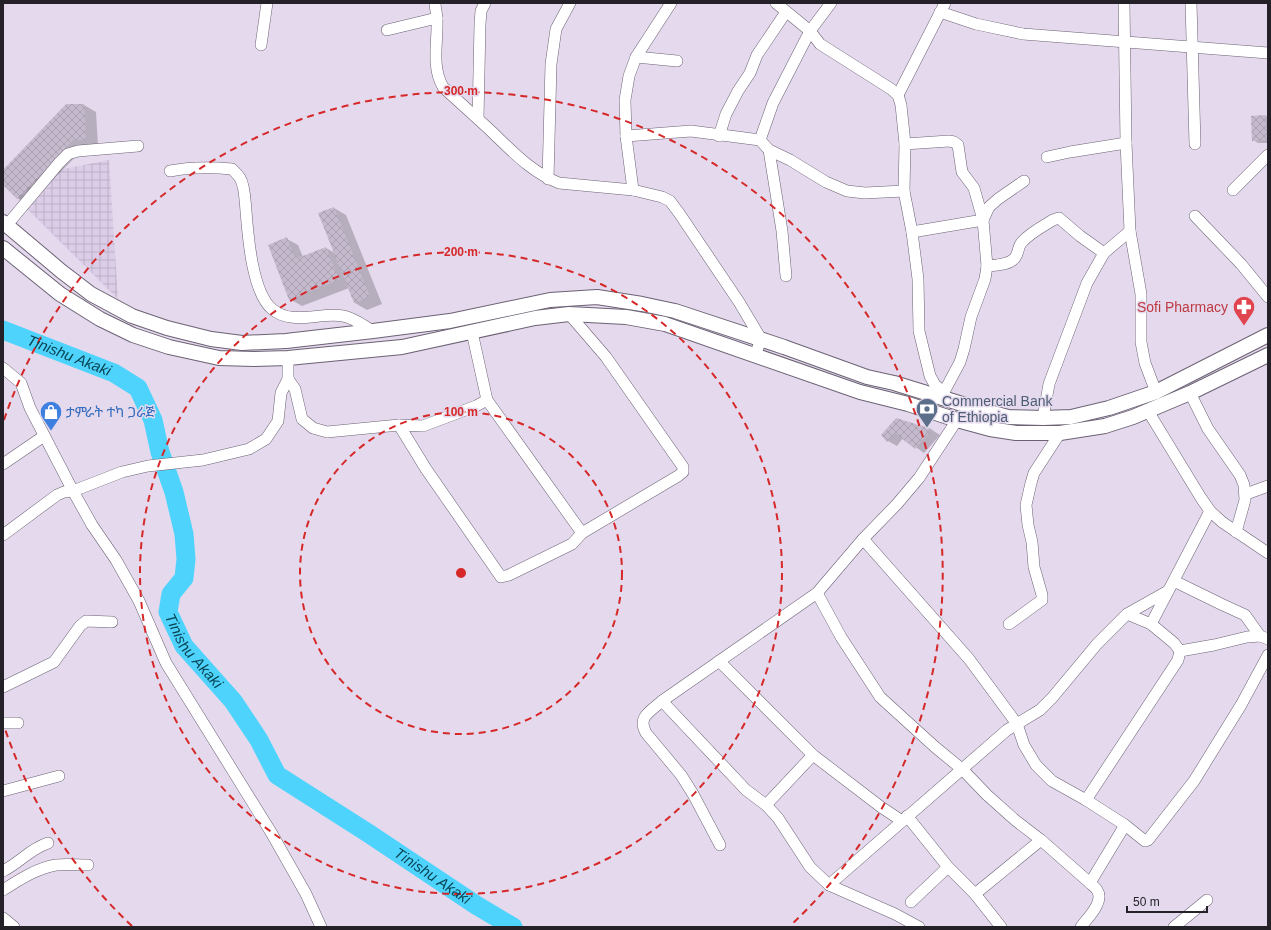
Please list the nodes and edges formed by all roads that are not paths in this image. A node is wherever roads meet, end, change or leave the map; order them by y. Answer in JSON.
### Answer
{"nodes":[{"id":1,"x":267,"y":3,"type":"edge"},
{"id":2,"x":435,"y":3,"type":"edge"},
{"id":3,"x":485,"y":3,"type":"edge"},
{"id":4,"x":570,"y":3,"type":"edge"},
{"id":5,"x":671,"y":3,"type":"edge"},
{"id":6,"x":776,"y":3,"type":"edge"},
{"id":7,"x":831,"y":3,"type":"edge"},
{"id":8,"x":1124,"y":3,"type":"edge"},
{"id":9,"x":1191,"y":3,"type":"edge"},
{"id":10,"x":943,"y":7,"type":"edge"},
{"id":11,"x":786,"y":12,"type":"junction"},
{"id":12,"x":437,"y":18,"type":"junction"},
{"id":13,"x":387,"y":30,"type":"dead end"},
{"id":14,"x":810,"y":31,"type":"junction"},
{"id":15,"x":1125,"y":41,"type":"junction"},
{"id":16,"x":261,"y":45,"type":"dead end"},
{"id":17,"x":1192,"y":47,"type":"junction"},
{"id":18,"x":1268,"y":53,"type":"edge"},
{"id":19,"x":636,"y":57,"type":"junction"},
{"id":20,"x":677,"y":61,"type":"dead end"},
{"id":21,"x":898,"y":95,"type":"junction"},
{"id":22,"x":478,"y":119,"type":"junction"},
{"id":23,"x":626,"y":136,"type":"junction"},
{"id":24,"x":719,"y":136,"type":"junction"},
{"id":25,"x":760,"y":140,"type":"junction"},
{"id":26,"x":1126,"y":143,"type":"junction"},
{"id":27,"x":905,"y":144,"type":"junction"},
{"id":28,"x":1195,"y":144,"type":"dead end"},
{"id":29,"x":138,"y":146,"type":"dead end"},
{"id":30,"x":769,"y":150,"type":"junction"},
{"id":31,"x":1268,"y":155,"type":"edge"},
{"id":32,"x":1047,"y":157,"type":"dead end"},
{"id":33,"x":170,"y":171,"type":"dead end"},
{"id":34,"x":548,"y":179,"type":"junction"},
{"id":35,"x":1024,"y":181,"type":"dead end"},
{"id":36,"x":633,"y":190,"type":"junction"},
{"id":37,"x":1233,"y":190,"type":"dead end"},
{"id":38,"x":904,"y":191,"type":"junction"},
{"id":39,"x":1195,"y":216,"type":"dead end"},
{"id":40,"x":983,"y":220,"type":"junction"},
{"id":41,"x":5,"y":223,"type":"edge"},
{"id":42,"x":1130,"y":231,"type":"junction"},
{"id":43,"x":912,"y":232,"type":"junction"},
{"id":44,"x":3,"y":248,"type":"edge"},
{"id":45,"x":1104,"y":253,"type":"junction"},
{"id":46,"x":987,"y":266,"type":"junction"},
{"id":47,"x":786,"y":276,"type":"dead end"},
{"id":48,"x":1268,"y":297,"type":"edge"},
{"id":49,"x":569,"y":314,"type":"junction"},
{"id":50,"x":373,"y":331,"type":"junction"},
{"id":51,"x":472,"y":332,"type":"junction"},
{"id":52,"x":1268,"y":335,"type":"edge"},
{"id":53,"x":761,"y":339,"type":"junction"},
{"id":54,"x":1268,"y":354,"type":"edge"},
{"id":55,"x":755,"y":356,"type":"junction"},
{"id":56,"x":288,"y":358,"type":"junction"},
{"id":57,"x":3,"y":368,"type":"edge"},
{"id":58,"x":288,"y":379,"type":"junction"},
{"id":59,"x":1156,"y":392,"type":"junction"},
{"id":60,"x":1190,"y":393,"type":"junction"},
{"id":61,"x":943,"y":395,"type":"junction"},
{"id":62,"x":487,"y":400,"type":"junction"},
{"id":63,"x":1148,"y":411,"type":"junction"},
{"id":64,"x":1043,"y":418,"type":"junction"},
{"id":65,"x":957,"y":420,"type":"junction"},
{"id":66,"x":400,"y":425,"type":"junction"},
{"id":67,"x":1060,"y":433,"type":"junction"},
{"id":68,"x":44,"y":436,"type":"junction"},
{"id":69,"x":3,"y":464,"type":"edge"},
{"id":70,"x":1268,"y":486,"type":"edge"},
{"id":71,"x":73,"y":491,"type":"junction"},
{"id":72,"x":1246,"y":494,"type":"junction"},
{"id":73,"x":1210,"y":511,"type":"junction"},
{"id":74,"x":1236,"y":532,"type":"junction"},
{"id":75,"x":582,"y":533,"type":"junction"},
{"id":76,"x":3,"y":535,"type":"edge"},
{"id":77,"x":863,"y":539,"type":"junction"},
{"id":78,"x":1268,"y":553,"type":"edge"},
{"id":79,"x":1174,"y":581,"type":"junction"},
{"id":80,"x":1168,"y":591,"type":"junction"},
{"id":81,"x":817,"y":593,"type":"junction"},
{"id":82,"x":1127,"y":614,"type":"junction"},
{"id":83,"x":112,"y":622,"type":"dead end"},
{"id":84,"x":1009,"y":624,"type":"dead end"},
{"id":85,"x":1150,"y":624,"type":"junction"},
{"id":86,"x":1264,"y":637,"type":"edge"},
{"id":87,"x":1180,"y":651,"type":"junction"},
{"id":88,"x":1268,"y":655,"type":"edge"},
{"id":89,"x":719,"y":661,"type":"junction"},
{"id":90,"x":3,"y":687,"type":"edge"},
{"id":91,"x":662,"y":701,"type":"junction"},
{"id":92,"x":3,"y":723,"type":"edge"},
{"id":93,"x":18,"y":723,"type":"dead end"},
{"id":94,"x":1017,"y":724,"type":"junction"},
{"id":95,"x":813,"y":755,"type":"junction"},
{"id":96,"x":963,"y":770,"type":"junction"},
{"id":97,"x":59,"y":776,"type":"dead end"},
{"id":98,"x":3,"y":791,"type":"edge"},
{"id":99,"x":1086,"y":800,"type":"junction"},
{"id":100,"x":766,"y":805,"type":"junction"},
{"id":101,"x":905,"y":819,"type":"junction"},
{"id":102,"x":1125,"y":825,"type":"junction"},
{"id":103,"x":1041,"y":840,"type":"junction"},
{"id":104,"x":48,"y":844,"type":"dead end"},
{"id":105,"x":720,"y":844,"type":"dead end"},
{"id":106,"x":88,"y":865,"type":"dead end"},
{"id":107,"x":948,"y":867,"type":"junction"},
{"id":108,"x":3,"y":871,"type":"edge"},
{"id":109,"x":1090,"y":883,"type":"junction"},
{"id":110,"x":829,"y":885,"type":"junction"},
{"id":111,"x":3,"y":890,"type":"edge"},
{"id":112,"x":975,"y":894,"type":"junction"},
{"id":113,"x":1207,"y":900,"type":"dead end"},
{"id":114,"x":911,"y":902,"type":"dead end"},
{"id":115,"x":3,"y":918,"type":"edge"},
{"id":116,"x":14,"y":927,"type":"edge"},
{"id":117,"x":321,"y":927,"type":"edge"},
{"id":118,"x":919,"y":927,"type":"edge"},
{"id":119,"x":1001,"y":927,"type":"edge"},
{"id":120,"x":1081,"y":927,"type":"edge"},
{"id":121,"x":1174,"y":927,"type":"edge"}],
"edges":[{"from":1,"to":16,"type":"street"},
{"from":2,"to":12,"type":"street"},
{"from":3,"to":22,"type":"street"},
{"from":4,"to":34,"type":"street"},
{"from":5,"to":19,"type":"street"},
{"from":6,"to":11,"type":"street"},
{"from":7,"to":14,"type":"street"},
{"from":8,"to":15,"type":"street"},
{"from":9,"to":17,"type":"street"},
{"from":10,"to":15,"type":"street"},
{"from":10,"to":21,"type":"street"},
{"from":11,"to":14,"type":"street"},
{"from":11,"to":24,"type":"street"},
{"from":12,"to":13,"type":"street"},
{"from":12,"to":22,"type":"street"},
{"from":14,"to":21,"type":"street"},
{"from":14,"to":25,"type":"street"},
{"from":15,"to":17,"type":"street"},
{"from":15,"to":26,"type":"street"},
{"from":17,"to":18,"type":"street"},
{"from":17,"to":28,"type":"street"},
{"from":19,"to":20,"type":"street"},
{"from":19,"to":23,"type":"street"},
{"from":21,"to":27,"type":"street"},
{"from":22,"to":34,"type":"street"},
{"from":23,"to":24,"type":"street"},
{"from":23,"to":36,"type":"street"},
{"from":24,"to":25,"type":"street"},
{"from":25,"to":30,"type":"street"},
{"from":26,"to":32,"type":"street"},
{"from":26,"to":42,"type":"street"},
{"from":27,"to":38,"type":"street"},
{"from":27,"to":40,"type":"street"},
{"from":29,"to":41,"type":"street"},
{"from":30,"to":38,"type":"street"},
{"from":30,"to":47,"type":"street"},
{"from":31,"to":37,"type":"street"},
{"from":33,"to":50,"type":"street"},
{"from":34,"to":36,"type":"street"},
{"from":35,"to":40,"type":"street"},
{"from":36,"to":53,"type":"street"},
{"from":38,"to":43,"type":"street"},
{"from":39,"to":48,"type":"street"},
{"from":40,"to":43,"type":"street"},
{"from":40,"to":46,"type":"street"},
{"from":41,"to":50,"type":"main road"},
{"from":42,"to":45,"type":"street"},
{"from":42,"to":59,"type":"street"},
{"from":43,"to":61,"type":"street"},
{"from":44,"to":56,"type":"main road"},
{"from":45,"to":46,"type":"street"},
{"from":45,"to":64,"type":"street"},
{"from":46,"to":61,"type":"street"},
{"from":49,"to":51,"type":"main road"},
{"from":49,"to":55,"type":"main road"},
{"from":49,"to":75,"type":"street"},
{"from":50,"to":53,"type":"main road"},
{"from":51,"to":56,"type":"main road"},
{"from":51,"to":62,"type":"street"},
{"from":52,"to":59,"type":"main road"},
{"from":53,"to":55,"type":"street"},
{"from":53,"to":61,"type":"main road"},
{"from":54,"to":60,"type":"main road"},
{"from":55,"to":65,"type":"main road"},
{"from":56,"to":58,"type":"street"},
{"from":57,"to":68,"type":"street"},
{"from":58,"to":66,"type":"street"},
{"from":58,"to":71,"type":"street"},
{"from":59,"to":64,"type":"main road"},
{"from":60,"to":63,"type":"main road"},
{"from":60,"to":72,"type":"street"},
{"from":61,"to":64,"type":"main road"},
{"from":62,"to":66,"type":"street"},
{"from":62,"to":75,"type":"street"},
{"from":63,"to":67,"type":"main road"},
{"from":63,"to":73,"type":"street"},
{"from":65,"to":67,"type":"main road"},
{"from":65,"to":77,"type":"street"},
{"from":66,"to":75,"type":"street"},
{"from":67,"to":84,"type":"street"},
{"from":68,"to":69,"type":"street"},
{"from":68,"to":71,"type":"street"},
{"from":70,"to":72,"type":"street"},
{"from":71,"to":76,"type":"street"},
{"from":71,"to":117,"type":"street"},
{"from":72,"to":74,"type":"street"},
{"from":73,"to":74,"type":"street"},
{"from":73,"to":79,"type":"street"},
{"from":74,"to":78,"type":"street"},
{"from":77,"to":81,"type":"street"},
{"from":77,"to":94,"type":"street"},
{"from":79,"to":80,"type":"street"},
{"from":79,"to":86,"type":"street"},
{"from":80,"to":82,"type":"street"},
{"from":80,"to":85,"type":"street"},
{"from":81,"to":89,"type":"street"},
{"from":81,"to":96,"type":"street"},
{"from":82,"to":85,"type":"street"},
{"from":82,"to":94,"type":"street"},
{"from":83,"to":90,"type":"street"},
{"from":85,"to":87,"type":"street"},
{"from":86,"to":87,"type":"street"},
{"from":87,"to":99,"type":"street"},
{"from":88,"to":102,"type":"street"},
{"from":89,"to":91,"type":"street"},
{"from":89,"to":95,"type":"street"},
{"from":91,"to":100,"type":"street"},
{"from":91,"to":105,"type":"street"},
{"from":92,"to":93,"type":"street"},
{"from":94,"to":96,"type":"street"},
{"from":94,"to":99,"type":"street"},
{"from":95,"to":100,"type":"street"},
{"from":95,"to":101,"type":"street"},
{"from":96,"to":101,"type":"street"},
{"from":96,"to":103,"type":"street"},
{"from":97,"to":98,"type":"street"},
{"from":99,"to":102,"type":"street"},
{"from":100,"to":110,"type":"street"},
{"from":101,"to":107,"type":"street"},
{"from":101,"to":110,"type":"street"},
{"from":102,"to":109,"type":"street"},
{"from":103,"to":109,"type":"street"},
{"from":103,"to":112,"type":"street"},
{"from":104,"to":108,"type":"street"},
{"from":106,"to":111,"type":"street"},
{"from":107,"to":112,"type":"street"},
{"from":107,"to":114,"type":"street"},
{"from":109,"to":120,"type":"street"},
{"from":110,"to":118,"type":"street"},
{"from":112,"to":119,"type":"street"},
{"from":113,"to":121,"type":"street"},
{"from":115,"to":116,"type":"street"}]}
